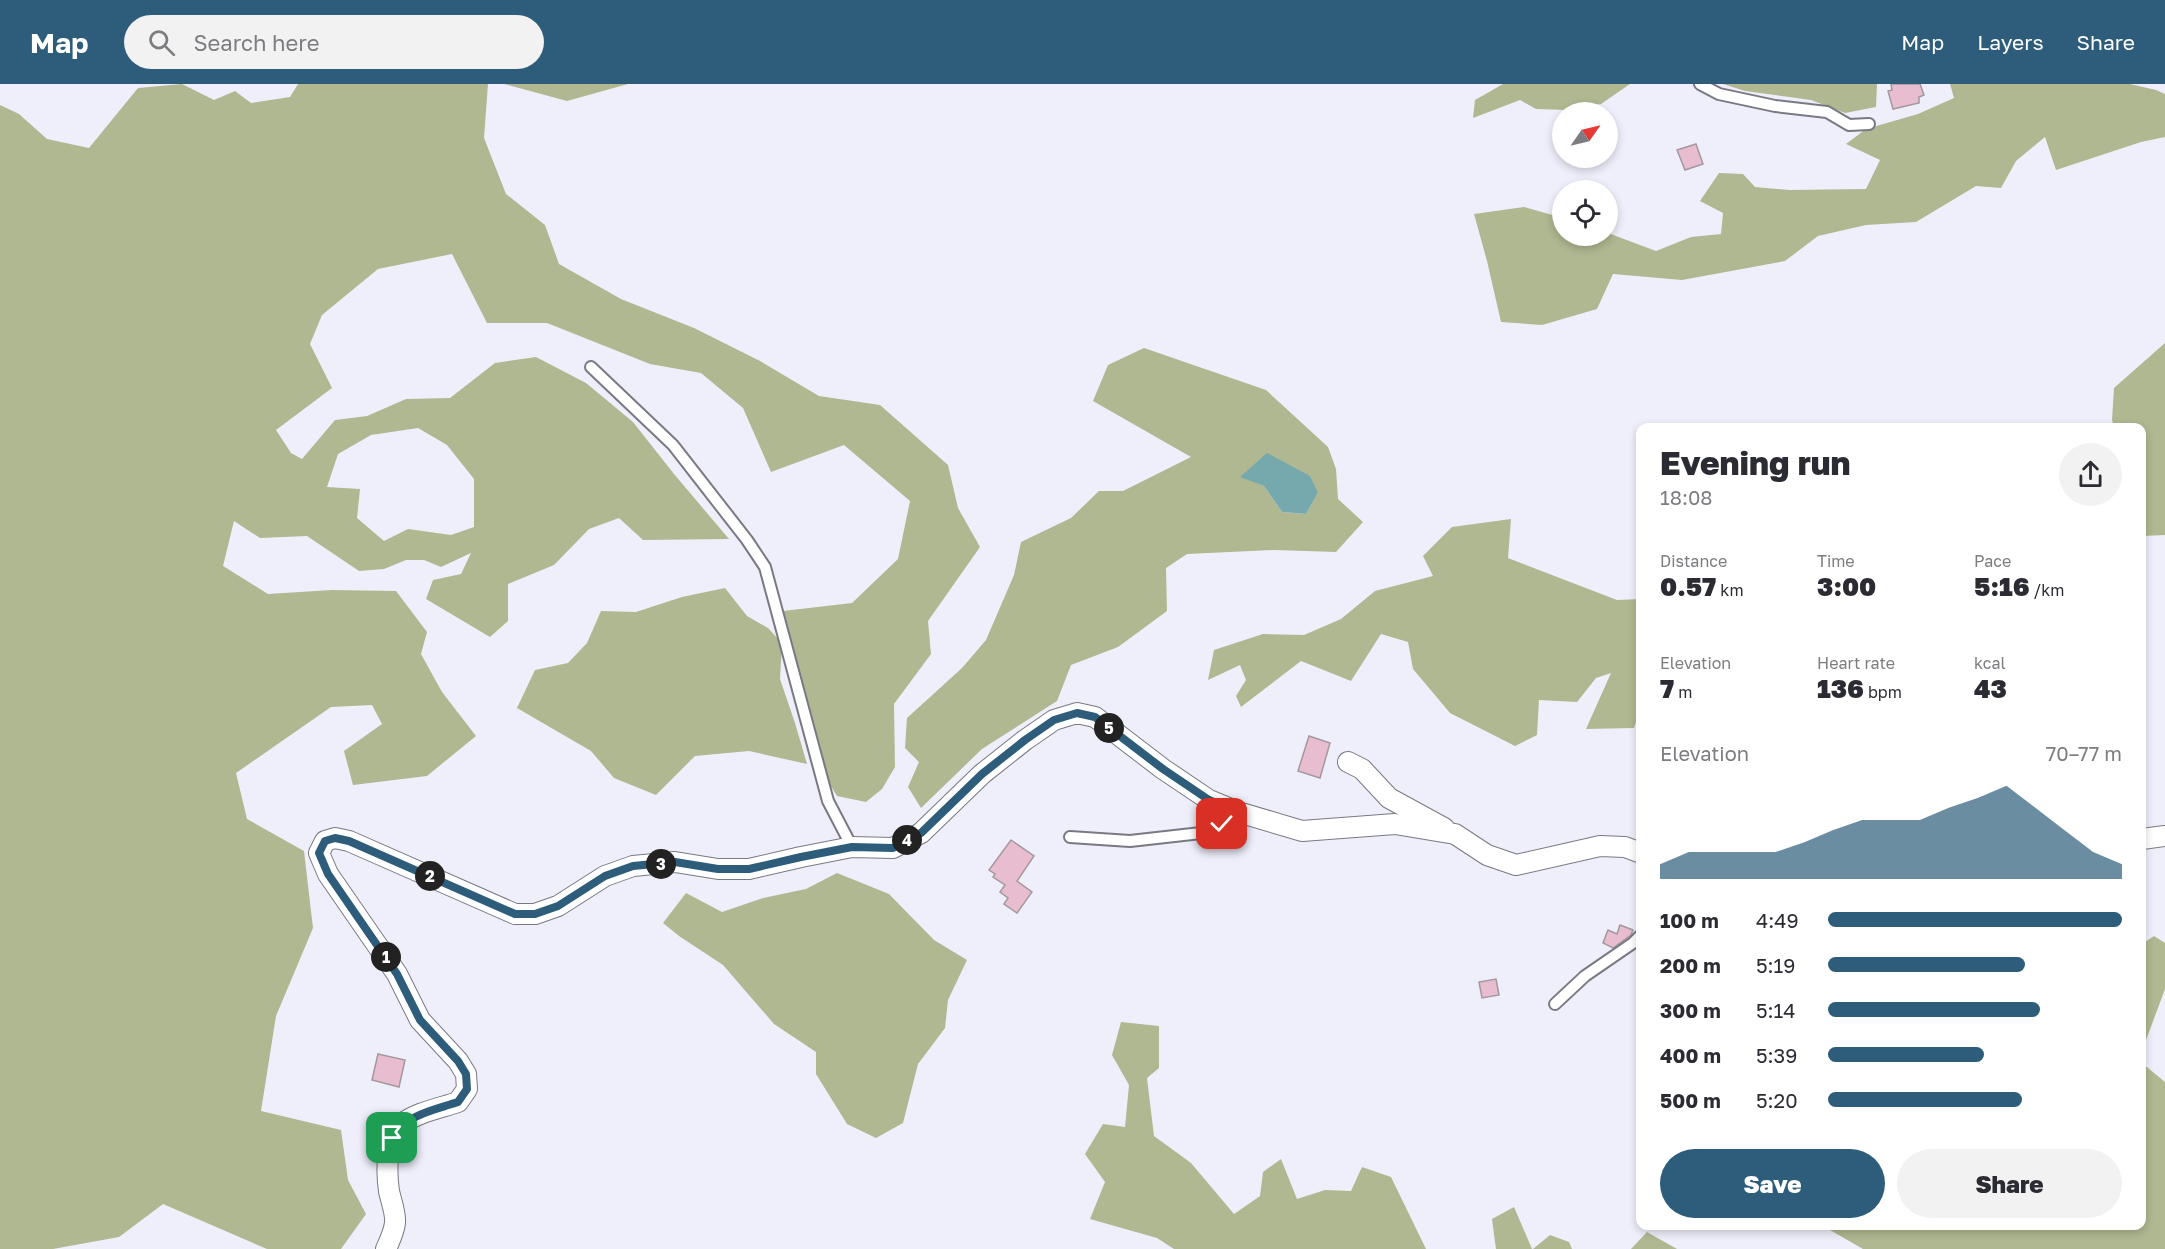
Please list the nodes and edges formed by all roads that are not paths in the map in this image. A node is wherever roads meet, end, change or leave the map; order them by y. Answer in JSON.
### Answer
{"nodes":[{"id":1,"x":1700,"y":84,"type":"edge"},
{"id":2,"x":1869,"y":124,"type":"dead end"},
{"id":3,"x":591,"y":367,"type":"dead end"},
{"id":4,"x":1348,"y":762,"type":"dead end"},
{"id":5,"x":1238,"y":812,"type":"junction"},
{"id":6,"x":1455,"y":834,"type":"junction"},
{"id":7,"x":2165,"y":836,"type":"edge"},
{"id":8,"x":1071,"y":837,"type":"dead end"},
{"id":9,"x":2146,"y":838,"type":"edge"},
{"id":10,"x":852,"y":847,"type":"junction"},
{"id":11,"x":1636,"y":851,"type":"edge"},
{"id":12,"x":1636,"y":940,"type":"edge"},
{"id":13,"x":1555,"y":1005,"type":"dead end"},
{"id":14,"x":386,"y":1249,"type":"edge"}],
"edges":[{"from":1,"to":2,"type":"lane"},
{"from":3,"to":10,"type":"lane"},
{"from":4,"to":6,"type":"street"},
{"from":5,"to":6,"type":"street"},
{"from":5,"to":8,"type":"lane"},
{"from":5,"to":10,"type":"street"},
{"from":6,"to":11,"type":"street"},
{"from":7,"to":9,"type":"street"},
{"from":10,"to":14,"type":"street"},
{"from":12,"to":13,"type":"lane"}]}
